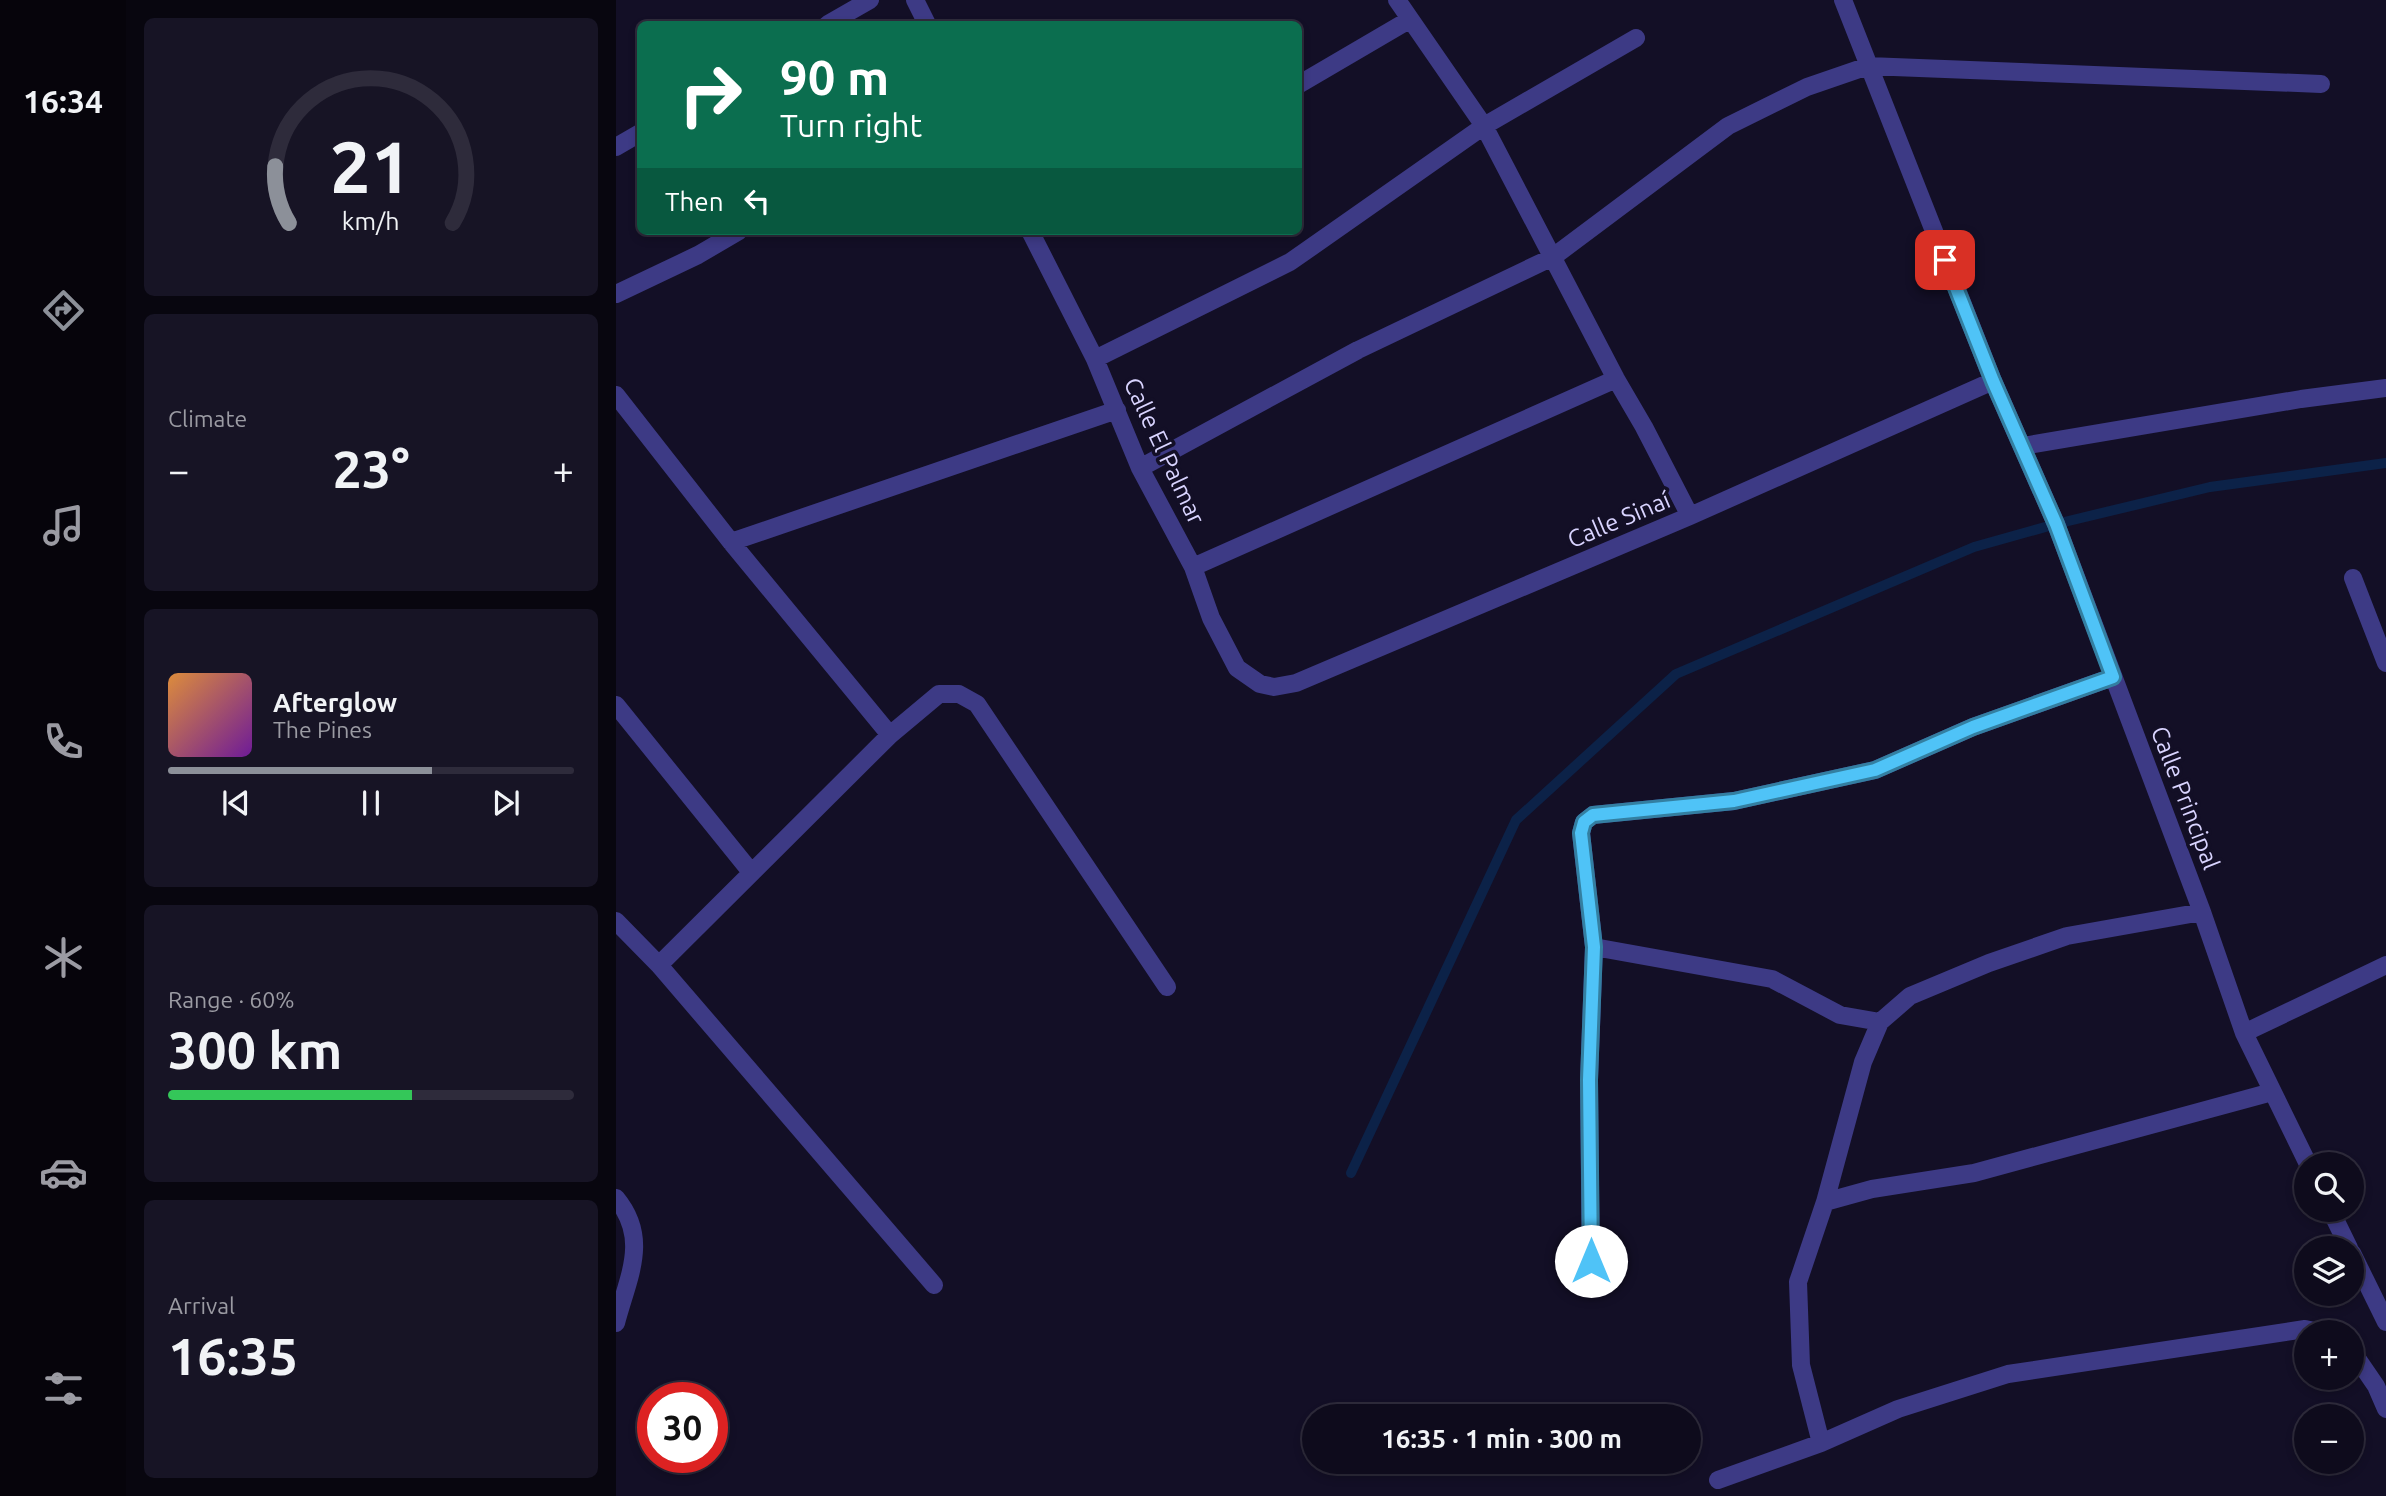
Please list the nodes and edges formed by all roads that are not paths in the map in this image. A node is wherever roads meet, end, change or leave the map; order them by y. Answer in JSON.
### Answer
{"nodes":[{"id":1,"x":870,"y":0,"type":"edge"},
{"id":2,"x":915,"y":0,"type":"edge"},
{"id":3,"x":1397,"y":0,"type":"edge"},
{"id":4,"x":1843,"y":0,"type":"edge"},
{"id":5,"x":1409,"y":20,"type":"junction"},
{"id":6,"x":833,"y":21,"type":"edge"},
{"id":7,"x":926,"y":21,"type":"edge"},
{"id":8,"x":1636,"y":38,"type":"dead end"},
{"id":9,"x":1868,"y":66,"type":"junction"},
{"id":10,"x":1302,"y":83,"type":"edge"},
{"id":11,"x":2321,"y":83,"type":"dead end"},
{"id":12,"x":1484,"y":126,"type":"junction"},
{"id":13,"x":637,"y":135,"type":"edge"},
{"id":14,"x":616,"y":147,"type":"edge"},
{"id":15,"x":732,"y":235,"type":"edge"},
{"id":16,"x":1035,"y":235,"type":"edge"},
{"id":17,"x":1553,"y":257,"type":"junction"},
{"id":18,"x":616,"y":294,"type":"edge"},
{"id":19,"x":1094,"y":359,"type":"junction"},
{"id":20,"x":1616,"y":379,"type":"junction"},
{"id":21,"x":1993,"y":381,"type":"junction"},
{"id":22,"x":2386,"y":388,"type":"edge"},
{"id":23,"x":616,"y":395,"type":"edge"},
{"id":24,"x":1117,"y":410,"type":"junction"},
{"id":25,"x":2023,"y":446,"type":"junction"},
{"id":26,"x":1140,"y":468,"type":"junction"},
{"id":27,"x":1690,"y":516,"type":"junction"},
{"id":28,"x":731,"y":542,"type":"junction"},
{"id":29,"x":1193,"y":567,"type":"junction"},
{"id":30,"x":2353,"y":578,"type":"dead end"},
{"id":31,"x":2386,"y":663,"type":"edge"},
{"id":32,"x":2113,"y":677,"type":"junction"},
{"id":33,"x":1259,"y":684,"type":"joint"},
{"id":34,"x":616,"y":705,"type":"edge"},
{"id":35,"x":890,"y":735,"type":"junction"},
{"id":36,"x":751,"y":872,"type":"junction"},
{"id":37,"x":2202,"y":912,"type":"junction"},
{"id":38,"x":616,"y":921,"type":"edge"},
{"id":39,"x":1594,"y":947,"type":"junction"},
{"id":40,"x":659,"y":965,"type":"junction"},
{"id":41,"x":2386,"y":965,"type":"edge"},
{"id":42,"x":1167,"y":987,"type":"dead end"},
{"id":43,"x":1880,"y":1022,"type":"junction"},
{"id":44,"x":2244,"y":1033,"type":"junction"},
{"id":45,"x":2272,"y":1092,"type":"junction"},
{"id":46,"x":2302,"y":1152,"type":"edge"},
{"id":47,"x":616,"y":1198,"type":"edge"},
{"id":48,"x":1825,"y":1202,"type":"junction"},
{"id":49,"x":2364,"y":1277,"type":"edge"},
{"id":50,"x":934,"y":1285,"type":"dead end"},
{"id":51,"x":1591,"y":1287,"type":"dead end"},
{"id":52,"x":2386,"y":1322,"type":"edge"},
{"id":53,"x":616,"y":1323,"type":"edge"},
{"id":54,"x":2294,"y":1331,"type":"edge"},
{"id":55,"x":2364,"y":1368,"type":"edge"},
{"id":56,"x":2386,"y":1409,"type":"edge"},
{"id":57,"x":1821,"y":1444,"type":"junction"},
{"id":58,"x":1718,"y":1480,"type":"dead end"}],
"edges":[{"from":1,"to":6,"type":"street"},
{"from":2,"to":7,"type":"street"},
{"from":3,"to":5,"type":"street"},
{"from":4,"to":9,"type":"street","name":"Calle Principal"},
{"from":5,"to":10,"type":"street"},
{"from":5,"to":12,"type":"street"},
{"from":8,"to":12,"type":"street"},
{"from":9,"to":11,"type":"street"},
{"from":9,"to":17,"type":"street"},
{"from":9,"to":21,"type":"street","name":"Calle Principal"},
{"from":12,"to":17,"type":"street"},
{"from":12,"to":19,"type":"street"},
{"from":13,"to":14,"type":"street"},
{"from":15,"to":18,"type":"street"},
{"from":16,"to":19,"type":"street","name":"Calle El Palmar"},
{"from":17,"to":20,"type":"street"},
{"from":17,"to":26,"type":"street"},
{"from":19,"to":24,"type":"street","name":"Calle El Palmar"},
{"from":20,"to":27,"type":"street"},
{"from":20,"to":29,"type":"street"},
{"from":21,"to":25,"type":"street","name":"Calle Principal"},
{"from":21,"to":27,"type":"street","name":"Calle Sinaí"},
{"from":22,"to":25,"type":"street"},
{"from":23,"to":28,"type":"street"},
{"from":24,"to":26,"type":"street","name":"Calle El Palmar"},
{"from":24,"to":28,"type":"street"},
{"from":25,"to":32,"type":"street","name":"Calle Principal"},
{"from":26,"to":29,"type":"street","name":"Calle El Palmar"},
{"from":27,"to":33,"type":"street","name":"Calle Sinaí"},
{"from":28,"to":35,"type":"street"},
{"from":29,"to":33,"type":"street","name":"Calle El Palmar"},
{"from":30,"to":31,"type":"street"},
{"from":32,"to":37,"type":"street","name":"Calle Principal"},
{"from":32,"to":39,"type":"street"},
{"from":34,"to":36,"type":"street"},
{"from":35,"to":36,"type":"street"},
{"from":35,"to":42,"type":"street"},
{"from":36,"to":40,"type":"street"},
{"from":37,"to":43,"type":"street"},
{"from":37,"to":44,"type":"street","name":"Calle Principal"},
{"from":38,"to":40,"type":"street"},
{"from":39,"to":43,"type":"street"},
{"from":39,"to":51,"type":"street"},
{"from":40,"to":50,"type":"street"},
{"from":41,"to":44,"type":"street"},
{"from":43,"to":48,"type":"street"},
{"from":44,"to":45,"type":"street","name":"Calle Principal"},
{"from":45,"to":46,"type":"street","name":"Calle Principal"},
{"from":45,"to":48,"type":"street"},
{"from":47,"to":53,"type":"street"},
{"from":48,"to":57,"type":"street"},
{"from":49,"to":52,"type":"street"},
{"from":54,"to":57,"type":"street"},
{"from":55,"to":56,"type":"street"},
{"from":57,"to":58,"type":"street"}]}
